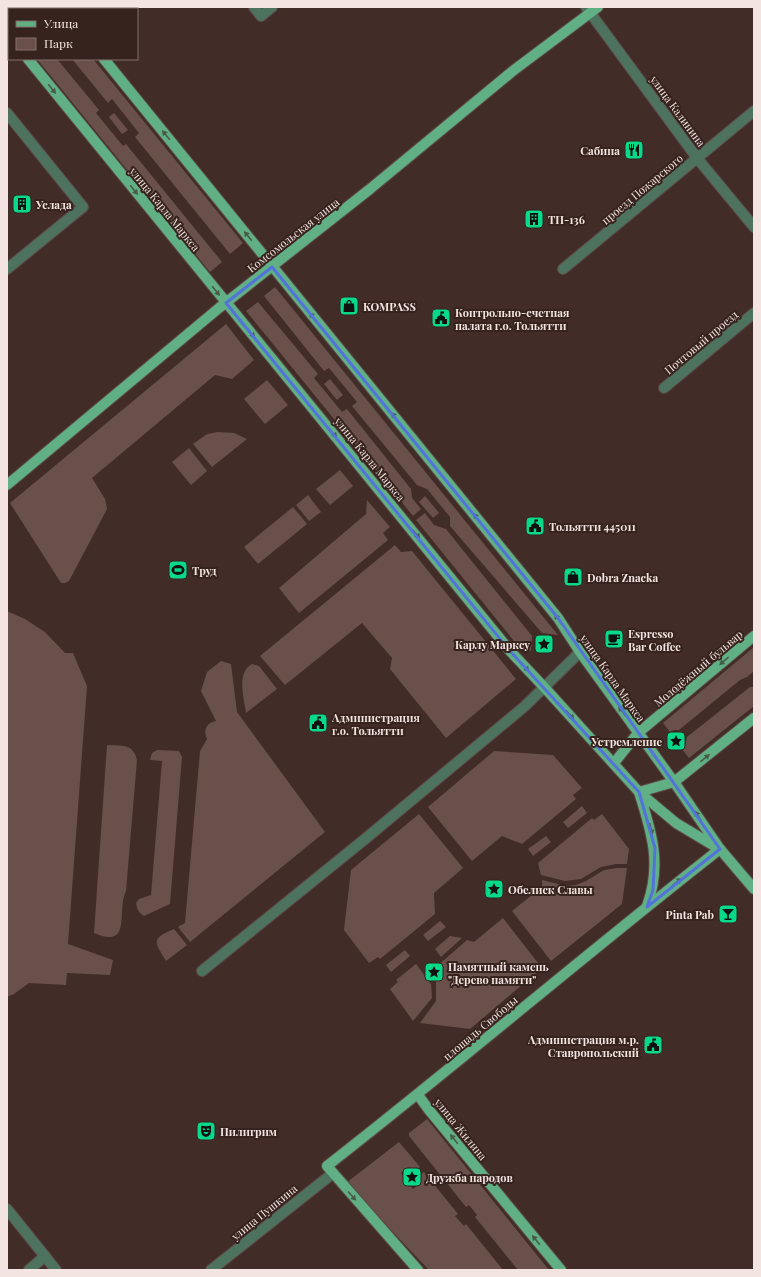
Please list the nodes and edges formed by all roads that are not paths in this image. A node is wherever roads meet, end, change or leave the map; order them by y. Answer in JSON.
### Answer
{"nodes":[{"id":1,"x":254,"y":7,"type":"edge"},
{"id":2,"x":272,"y":7,"type":"edge"},
{"id":3,"x":592,"y":9,"type":"edge"},
{"id":4,"x":29,"y":60,"type":"edge"},
{"id":5,"x":105,"y":60,"type":"edge"},
{"id":6,"x":754,"y":111,"type":"edge"},
{"id":7,"x":7,"y":113,"type":"edge"},
{"id":8,"x":697,"y":158,"type":"junction"},
{"id":9,"x":754,"y":227,"type":"edge"},
{"id":10,"x":272,"y":267,"type":"junction"},
{"id":11,"x":7,"y":269,"type":"edge"},
{"id":12,"x":563,"y":269,"type":"dead end"},
{"id":13,"x":226,"y":303,"type":"junction"},
{"id":14,"x":754,"y":313,"type":"edge"},
{"id":15,"x":664,"y":388,"type":"dead end"},
{"id":16,"x":7,"y":485,"type":"edge"},
{"id":17,"x":754,"y":636,"type":"edge"},
{"id":18,"x":580,"y":652,"type":"junction"},
{"id":19,"x":544,"y":686,"type":"junction"},
{"id":20,"x":754,"y":718,"type":"edge"},
{"id":21,"x":638,"y":733,"type":"junction"},
{"id":22,"x":614,"y":763,"type":"junction"},
{"id":23,"x":674,"y":782,"type":"junction"},
{"id":24,"x":640,"y":792,"type":"junction"},
{"id":25,"x":720,"y":849,"type":"junction"},
{"id":26,"x":754,"y":889,"type":"edge"},
{"id":27,"x":647,"y":907,"type":"junction"},
{"id":28,"x":202,"y":971,"type":"dead end"},
{"id":29,"x":418,"y":1094,"type":"junction"},
{"id":30,"x":330,"y":1170,"type":"junction"},
{"id":31,"x":7,"y":1209,"type":"edge"},
{"id":32,"x":45,"y":1256,"type":"junction"},
{"id":33,"x":29,"y":1270,"type":"edge"},
{"id":34,"x":56,"y":1270,"type":"edge"},
{"id":35,"x":212,"y":1270,"type":"edge"},
{"id":36,"x":418,"y":1270,"type":"edge"},
{"id":37,"x":561,"y":1270,"type":"edge"}],
"edges":[{"from":1,"to":2,"type":"street"},
{"from":3,"to":8,"type":"street","name":"улица Калинина"},
{"from":3,"to":10,"type":"main road","name":"Комсомольская улица"},
{"from":4,"to":13,"type":"main road","name":"улица Карла Маркса","one_way":true},
{"from":10,"to":5,"type":"main road","name":"улица Карла Маркса","one_way":true},
{"from":6,"to":8,"type":"street","name":"проезд Пожарского"},
{"from":7,"to":11,"type":"street"},
{"from":8,"to":9,"type":"street","name":"улица Калинина"},
{"from":8,"to":12,"type":"street","name":"проезд Пожарского"},
{"from":10,"to":13,"type":"main road","name":"Комсомольская улица"},
{"from":18,"to":10,"type":"main road","name":"улица Карла Маркса","one_way":true},
{"from":13,"to":16,"type":"main road","name":"Комсомольская улица"},
{"from":13,"to":19,"type":"main road","name":"улица Карла Маркса","one_way":true},
{"from":14,"to":15,"type":"street","name":"Почтовый проезд"},
{"from":17,"to":21,"type":"main road","name":"Молодёжный бульвар","one_way":true},
{"from":18,"to":19,"type":"street"},
{"from":21,"to":18,"type":"main road","name":"улица Карла Маркса","one_way":true},
{"from":19,"to":22,"type":"main road","name":"улица Карла Маркса","one_way":true},
{"from":19,"to":28,"type":"street"},
{"from":23,"to":20,"type":"main road","one_way":true},
{"from":21,"to":22,"type":"main road","name":"Молодёжный бульвар"},
{"from":21,"to":23,"type":"main road","name":"улица Карла Маркса"},
{"from":22,"to":24,"type":"main road","name":"улица Карла Маркса"},
{"from":23,"to":24,"type":"main road"},
{"from":25,"to":23,"type":"main road","name":"улица Карла Маркса","one_way":true},
{"from":24,"to":25,"type":"main road","name":"улица Карла Маркса"},
{"from":24,"to":27,"type":"main road","one_way":true},
{"from":25,"to":26,"type":"main road","name":"улица Карла Маркса"},
{"from":27,"to":25,"type":"main road","name":"площадь Свободы","one_way":true},
{"from":27,"to":29,"type":"main road","name":"площадь Свободы"},
{"from":29,"to":30,"type":"main road","name":"площадь Свободы"},
{"from":37,"to":29,"type":"main road","name":"улица Жилина","one_way":true},
{"from":30,"to":35,"type":"street","name":"улица Пушкина"},
{"from":30,"to":36,"type":"main road","one_way":true},
{"from":31,"to":32,"type":"street"},
{"from":32,"to":33,"type":"street"},
{"from":32,"to":34,"type":"street"}]}
